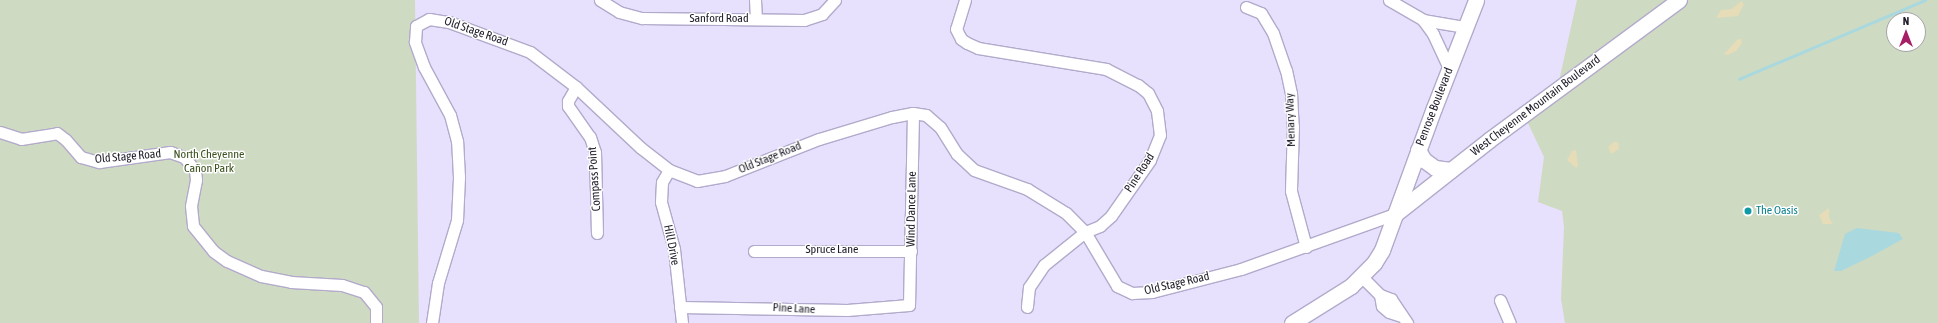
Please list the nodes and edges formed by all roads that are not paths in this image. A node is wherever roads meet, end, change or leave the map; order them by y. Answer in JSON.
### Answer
{"nodes":[{"id":1,"x":600,"y":0,"type":"edge"},
{"id":2,"x":755,"y":0,"type":"edge"},
{"id":3,"x":835,"y":0,"type":"edge"},
{"id":4,"x":965,"y":0,"type":"edge"},
{"id":5,"x":1389,"y":0,"type":"edge"},
{"id":6,"x":1476,"y":0,"type":"edge"},
{"id":7,"x":1679,"y":0,"type":"edge"},
{"id":8,"x":1246,"y":7,"type":"dead end"},
{"id":9,"x":756,"y":19,"type":"junction"},
{"id":10,"x":1423,"y":20,"type":"junction"},
{"id":11,"x":1465,"y":27,"type":"junction"},
{"id":12,"x":1449,"y":69,"type":"junction"},
{"id":13,"x":576,"y":87,"type":"junction"},
{"id":14,"x":913,"y":113,"type":"junction"},
{"id":15,"x":0,"y":132,"type":"edge"},
{"id":16,"x":1418,"y":150,"type":"junction"},
{"id":17,"x":668,"y":170,"type":"junction"},
{"id":18,"x":1451,"y":170,"type":"junction"},
{"id":19,"x":1395,"y":214,"type":"junction"},
{"id":20,"x":1085,"y":232,"type":"junction"},
{"id":21,"x":598,"y":233,"type":"dead end"},
{"id":22,"x":1306,"y":247,"type":"junction"},
{"id":23,"x":754,"y":251,"type":"dead end"},
{"id":24,"x":911,"y":251,"type":"junction"},
{"id":25,"x":1362,"y":277,"type":"junction"},
{"id":26,"x":1500,"y":300,"type":"dead end"},
{"id":27,"x":909,"y":305,"type":"joint"},
{"id":28,"x":680,"y":307,"type":"junction"},
{"id":29,"x":1027,"y":308,"type":"dead end"},
{"id":30,"x":1404,"y":320,"type":"edge"},
{"id":31,"x":376,"y":323,"type":"edge"},
{"id":32,"x":432,"y":323,"type":"edge"},
{"id":33,"x":682,"y":323,"type":"edge"},
{"id":34,"x":1292,"y":323,"type":"edge"},
{"id":35,"x":1510,"y":323,"type":"edge"}],
"edges":[{"from":1,"to":9,"type":"street","name":"Sanford Road"},
{"from":2,"to":9,"type":"street"},
{"from":3,"to":9,"type":"street","name":"Sanford Road"},
{"from":4,"to":20,"type":"street","name":"Pine Road"},
{"from":5,"to":10,"type":"street"},
{"from":6,"to":11,"type":"street","name":"Penrose Boulevard"},
{"from":7,"to":18,"type":"street","name":"West Cheyenne Mountain Boulevard"},
{"from":8,"to":22,"type":"street","name":"Menary Way"},
{"from":10,"to":11,"type":"street"},
{"from":10,"to":12,"type":"street"},
{"from":11,"to":12,"type":"street","name":"Penrose Boulevard"},
{"from":12,"to":16,"type":"street","name":"Penrose Boulevard"},
{"from":13,"to":17,"type":"street","name":"Old Stage Road"},
{"from":13,"to":21,"type":"street","name":"Compass Point"},
{"from":13,"to":32,"type":"street","name":"Old Stage Road"},
{"from":14,"to":17,"type":"street","name":"Old Stage Road"},
{"from":14,"to":20,"type":"street","name":"Old Stage Road"},
{"from":14,"to":24,"type":"street","name":"Wind Dance Lane"},
{"from":15,"to":31,"type":"street","name":"Old Stage Road"},
{"from":16,"to":18,"type":"street"},
{"from":16,"to":19,"type":"street","name":"Penrose Boulevard"},
{"from":17,"to":28,"type":"street","name":"Hill Drive"},
{"from":18,"to":19,"type":"street","name":"West Cheyenne Mountain Boulevard"},
{"from":19,"to":22,"type":"street","name":"Old Stage Road"},
{"from":19,"to":25,"type":"street","name":"Penrose Boulevard"},
{"from":20,"to":22,"type":"street","name":"Old Stage Road"},
{"from":20,"to":29,"type":"street","name":"Pine Road"},
{"from":23,"to":24,"type":"street","name":"Spruce Lane"},
{"from":24,"to":27,"type":"street","name":"Wind Dance Lane"},
{"from":25,"to":30,"type":"street"},
{"from":25,"to":34,"type":"street"},
{"from":26,"to":35,"type":"street"},
{"from":27,"to":28,"type":"street","name":"Pine Lane"},
{"from":28,"to":33,"type":"street","name":"Hill Drive"}]}
